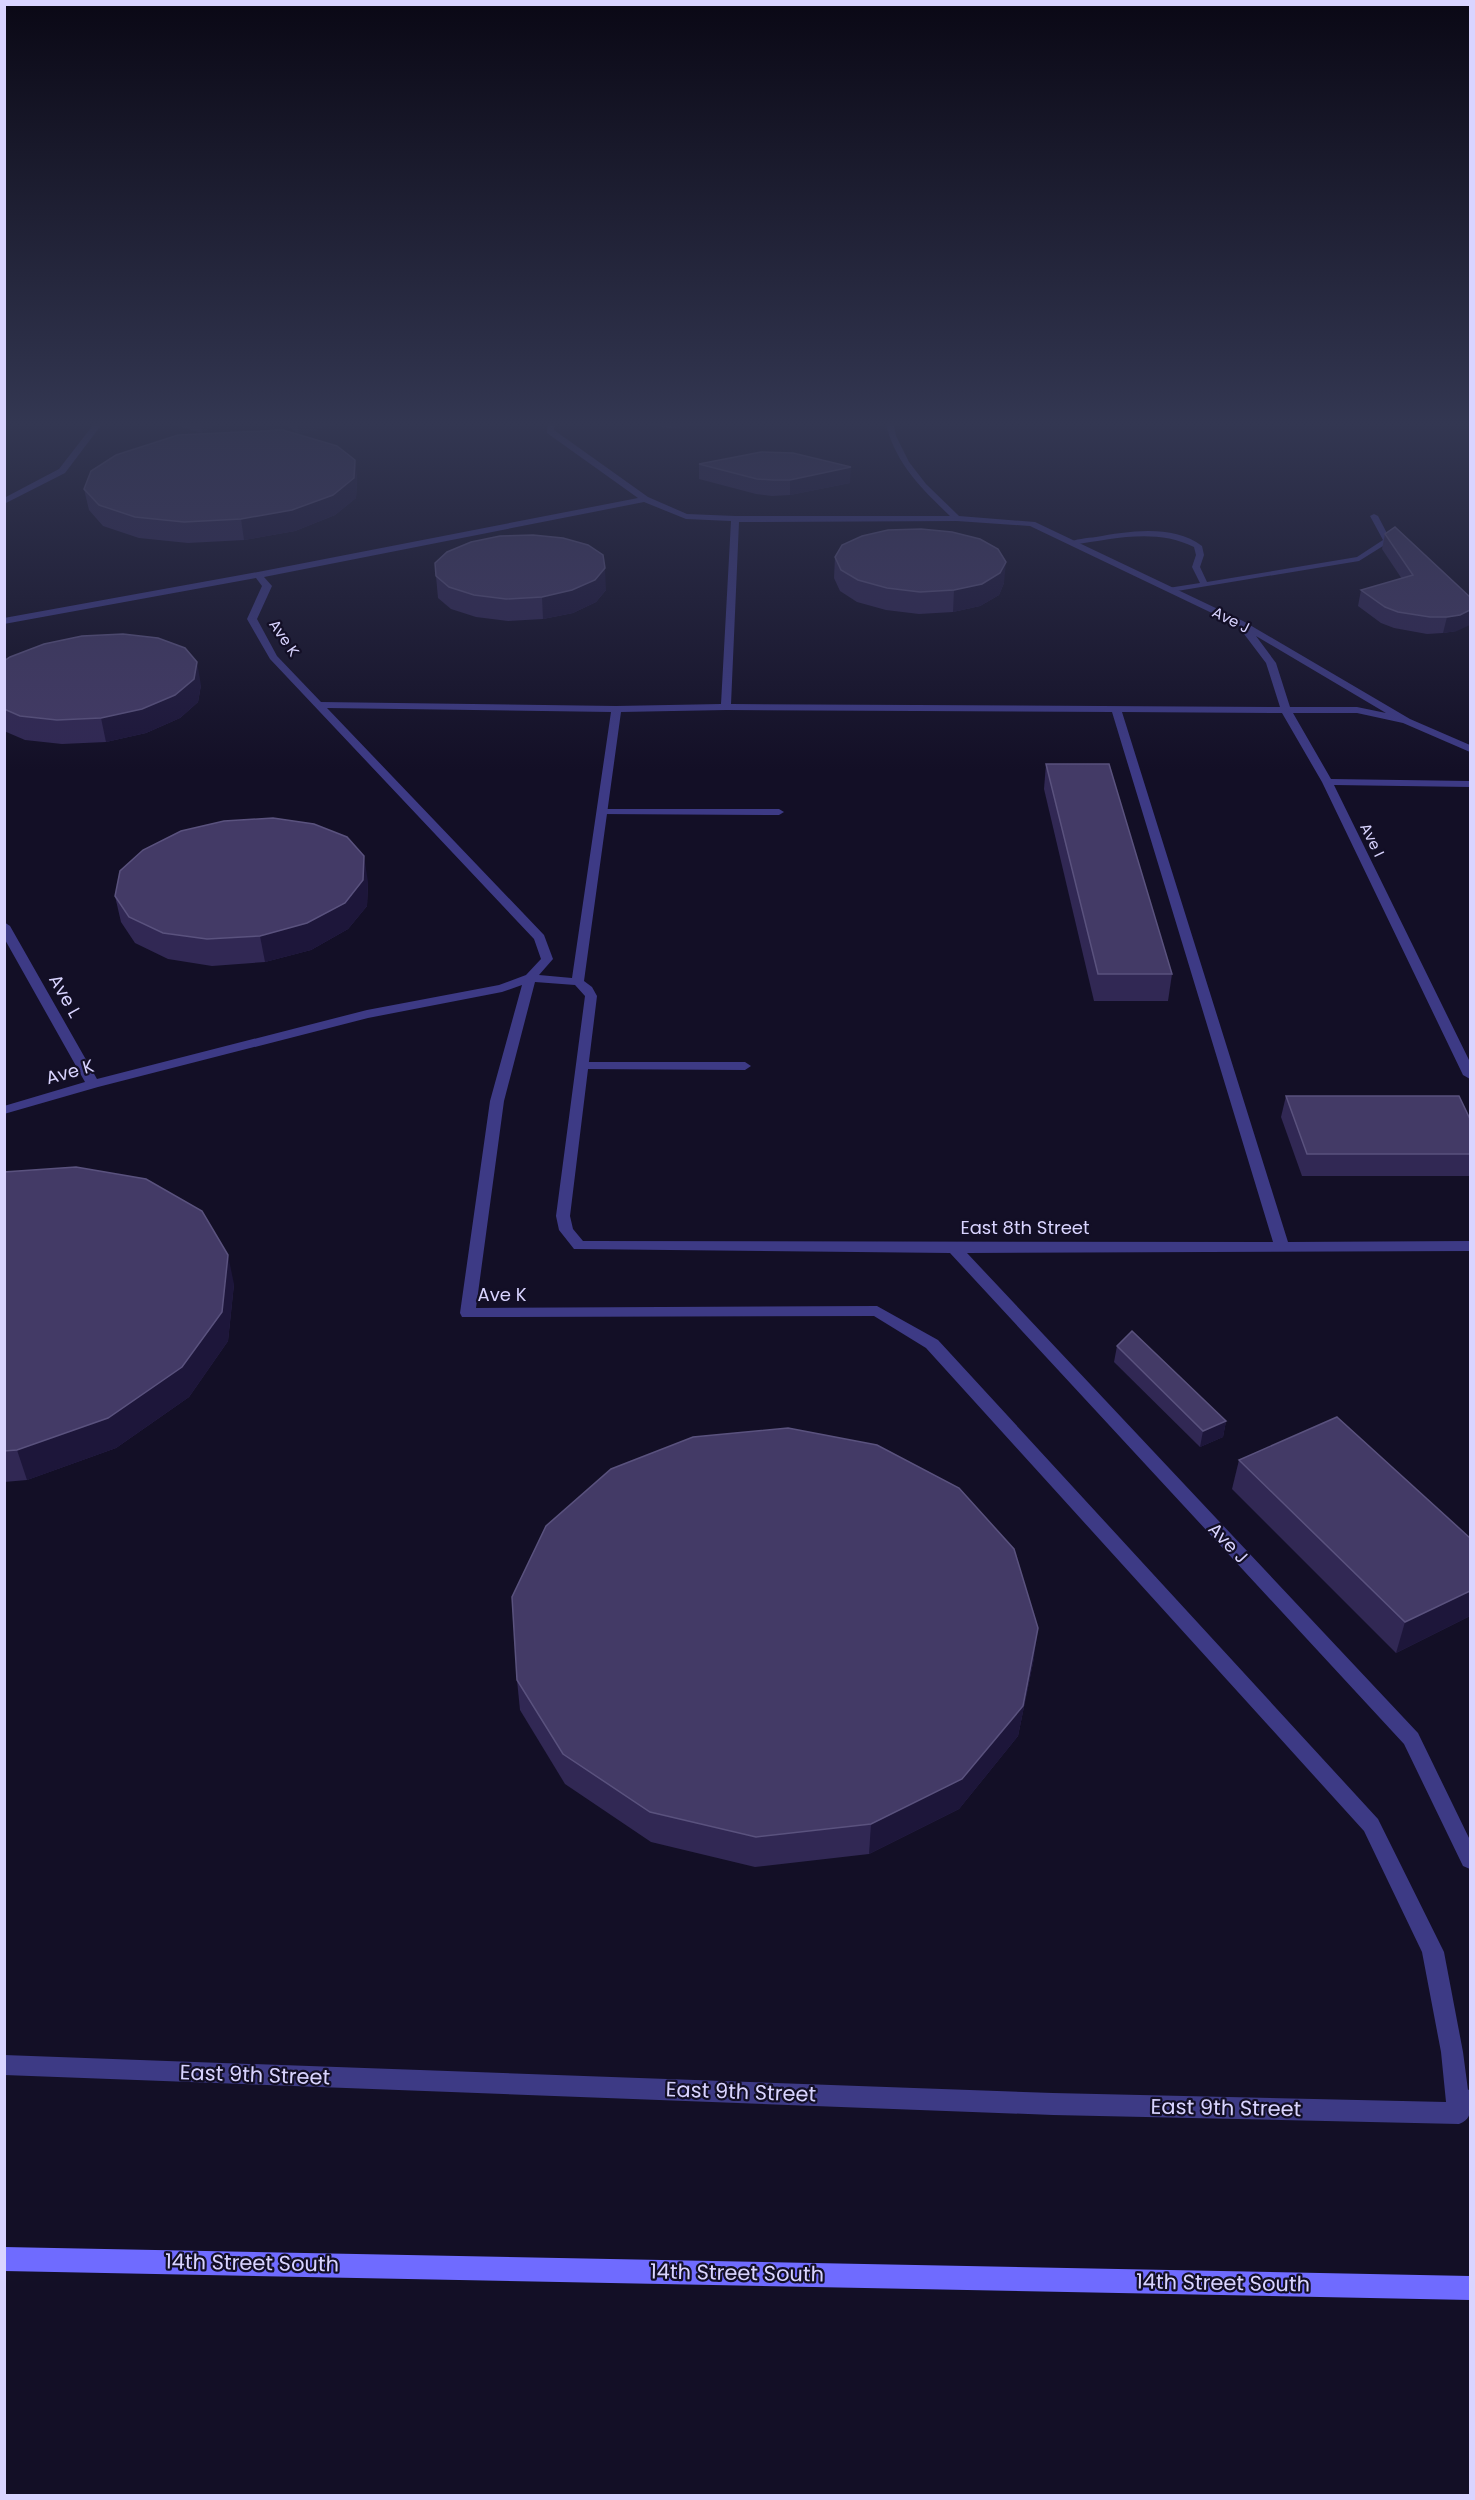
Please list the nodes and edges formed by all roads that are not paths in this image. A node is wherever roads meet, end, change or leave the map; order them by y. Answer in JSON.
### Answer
{"nodes":[{"id":1,"x":453,"y":537,"type":"edge"},
{"id":2,"x":734,"y":537,"type":"edge"},
{"id":3,"x":1059,"y":537,"type":"edge"},
{"id":4,"x":1123,"y":537,"type":"edge"},
{"id":5,"x":1178,"y":537,"type":"edge"},
{"id":6,"x":1385,"y":537,"type":"edge"},
{"id":7,"x":1072,"y":543,"type":"junction"},
{"id":8,"x":258,"y":575,"type":"junction"},
{"id":9,"x":1205,"y":585,"type":"junction"},
{"id":10,"x":1171,"y":590,"type":"junction"},
{"id":11,"x":4,"y":621,"type":"edge"},
{"id":12,"x":1240,"y":623,"type":"junction"},
{"id":13,"x":319,"y":705,"type":"junction"},
{"id":14,"x":726,"y":707,"type":"junction"},
{"id":15,"x":616,"y":709,"type":"junction"},
{"id":16,"x":1116,"y":710,"type":"junction"},
{"id":17,"x":1286,"y":710,"type":"junction"},
{"id":18,"x":1406,"y":721,"type":"junction"},
{"id":19,"x":1470,"y":749,"type":"edge"},
{"id":20,"x":1327,"y":782,"type":"junction"},
{"id":21,"x":1470,"y":784,"type":"edge"},
{"id":22,"x":602,"y":812,"type":"junction"},
{"id":23,"x":779,"y":812,"type":"dead end"},
{"id":24,"x":4,"y":926,"type":"edge"},
{"id":25,"x":530,"y":978,"type":"junction"},
{"id":26,"x":578,"y":982,"type":"junction"},
{"id":27,"x":582,"y":1066,"type":"junction"},
{"id":28,"x":745,"y":1066,"type":"dead end"},
{"id":29,"x":1470,"y":1075,"type":"edge"},
{"id":30,"x":93,"y":1084,"type":"junction"},
{"id":31,"x":4,"y":1110,"type":"edge"},
{"id":32,"x":1282,"y":1246,"type":"junction"},
{"id":33,"x":1470,"y":1246,"type":"edge"},
{"id":34,"x":954,"y":1248,"type":"junction"},
{"id":35,"x":1470,"y":1860,"type":"edge"},
{"id":36,"x":4,"y":2066,"type":"edge"},
{"id":37,"x":1465,"y":2107,"type":"edge"},
{"id":38,"x":4,"y":2259,"type":"edge"},
{"id":39,"x":1470,"y":2288,"type":"edge"}],
"edges":[{"from":1,"to":8,"type":"street"},
{"from":2,"to":14,"type":"street"},
{"from":3,"to":7,"type":"street","name":"Ave J"},
{"from":4,"to":7,"type":"lane"},
{"from":5,"to":9,"type":"lane"},
{"from":6,"to":9,"type":"lane"},
{"from":7,"to":10,"type":"street","name":"Ave J"},
{"from":8,"to":11,"type":"street"},
{"from":8,"to":13,"type":"street","name":"Ave K"},
{"from":9,"to":10,"type":"lane"},
{"from":10,"to":12,"type":"street","name":"Ave J"},
{"from":12,"to":17,"type":"street","name":"Ave I"},
{"from":12,"to":18,"type":"street","name":"Ave J"},
{"from":13,"to":15,"type":"street"},
{"from":13,"to":25,"type":"street","name":"Ave K"},
{"from":14,"to":15,"type":"street"},
{"from":14,"to":16,"type":"street"},
{"from":15,"to":22,"type":"street"},
{"from":16,"to":17,"type":"street"},
{"from":16,"to":32,"type":"street"},
{"from":17,"to":18,"type":"street"},
{"from":17,"to":20,"type":"street","name":"Ave I"},
{"from":18,"to":19,"type":"street","name":"Ave J"},
{"from":20,"to":21,"type":"street"},
{"from":20,"to":29,"type":"street","name":"Ave I"},
{"from":22,"to":23,"type":"lane"},
{"from":22,"to":26,"type":"street"},
{"from":24,"to":30,"type":"street","name":"Ave L"},
{"from":25,"to":26,"type":"street","name":"Ave K"},
{"from":25,"to":30,"type":"street","name":"Ave K"},
{"from":25,"to":37,"type":"street","name":"Ave K"},
{"from":26,"to":27,"type":"street"},
{"from":27,"to":28,"type":"lane"},
{"from":27,"to":34,"type":"street","name":"East 8th Street"},
{"from":30,"to":31,"type":"street","name":"Ave K"},
{"from":32,"to":33,"type":"street","name":"East 8th Street"},
{"from":32,"to":34,"type":"street","name":"East 8th Street"},
{"from":34,"to":35,"type":"street","name":"Ave J"},
{"from":36,"to":37,"type":"street","name":"East 9th Street"},
{"from":38,"to":39,"type":"street","name":"14th Street South"}]}
